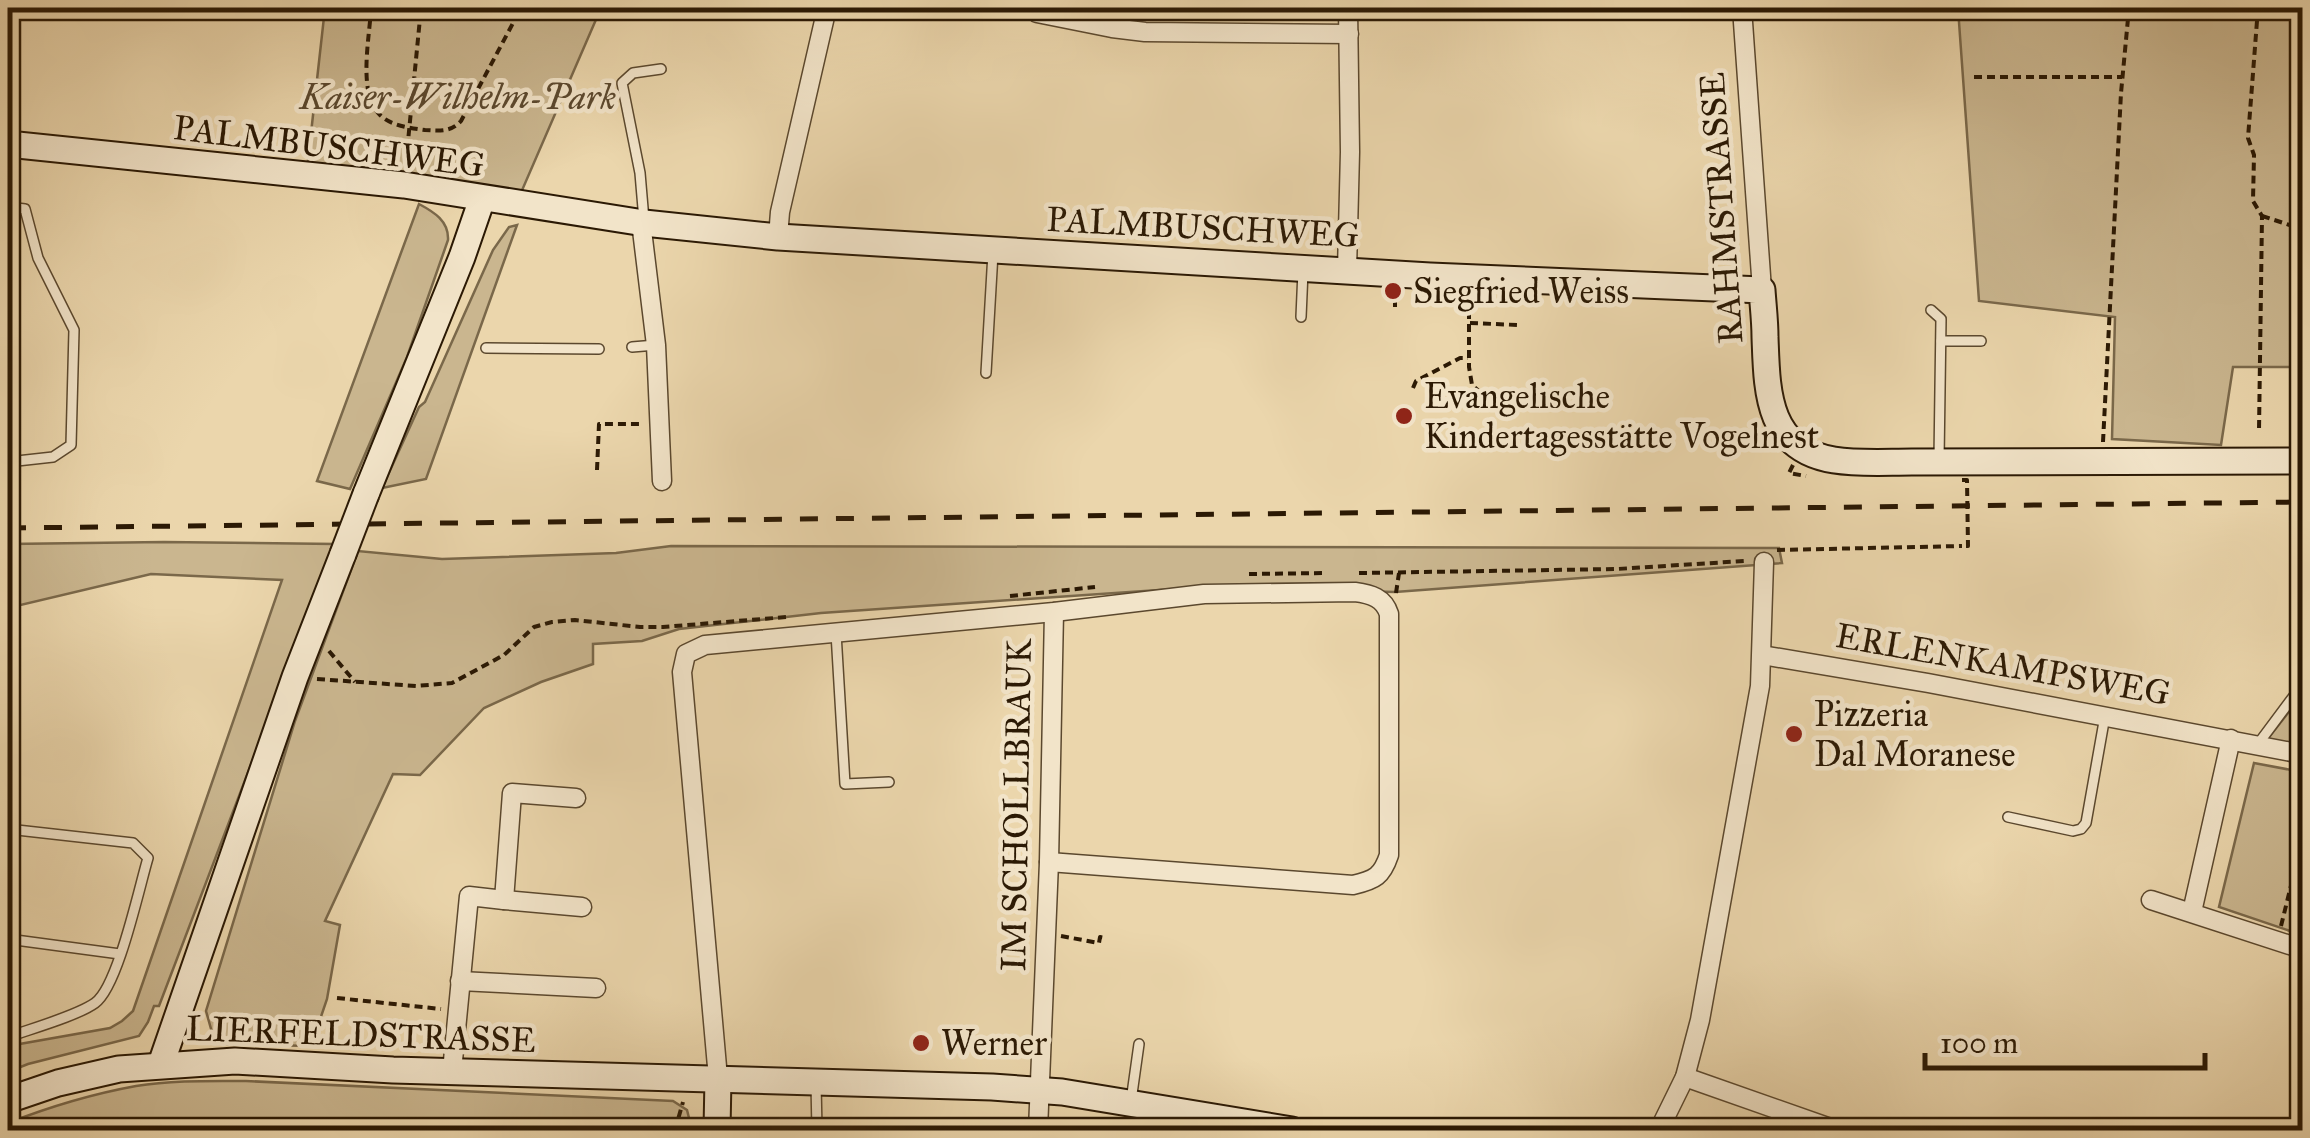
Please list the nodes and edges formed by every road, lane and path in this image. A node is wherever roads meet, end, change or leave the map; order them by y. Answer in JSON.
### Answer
{"nodes":[{"id":1,"x":370,"y":8,"type":"edge"},
{"id":2,"x":421,"y":8,"type":"edge"},
{"id":3,"x":522,"y":8,"type":"edge"},
{"id":4,"x":827,"y":8,"type":"edge"},
{"id":5,"x":1348,"y":8,"type":"edge"},
{"id":6,"x":1742,"y":8,"type":"edge"},
{"id":7,"x":2129,"y":8,"type":"edge"},
{"id":8,"x":2258,"y":8,"type":"edge"},
{"id":9,"x":1036,"y":12,"type":"dead end"},
{"id":10,"x":1349,"y":34,"type":"junction"},
{"id":11,"x":662,"y":69,"type":"dead end"},
{"id":12,"x":1974,"y":77,"type":"dead end"},
{"id":13,"x":2122,"y":77,"type":"junction"},
{"id":14,"x":409,"y":128,"type":"junction"},
{"id":15,"x":8,"y":144,"type":"edge"},
{"id":16,"x":404,"y":185,"type":"junction"},
{"id":17,"x":482,"y":199,"type":"junction"},
{"id":18,"x":8,"y":207,"type":"edge"},
{"id":19,"x":2262,"y":216,"type":"junction"},
{"id":20,"x":643,"y":223,"type":"junction"},
{"id":21,"x":2302,"y":228,"type":"edge"},
{"id":22,"x":778,"y":237,"type":"junction"},
{"id":23,"x":993,"y":250,"type":"junction"},
{"id":24,"x":1304,"y":268,"type":"junction"},
{"id":25,"x":1347,"y":270,"type":"junction"},
{"id":26,"x":1762,"y":290,"type":"junction"},
{"id":27,"x":1931,"y":310,"type":"dead end"},
{"id":28,"x":1469,"y":312,"type":"dead end"},
{"id":29,"x":1301,"y":317,"type":"dead end"},
{"id":30,"x":1470,"y":322,"type":"junction"},
{"id":31,"x":1518,"y":325,"type":"dead end"},
{"id":32,"x":1940,"y":341,"type":"junction"},
{"id":33,"x":1981,"y":341,"type":"dead end"},
{"id":34,"x":656,"y":345,"type":"junction"},
{"id":35,"x":632,"y":346,"type":"dead end"},
{"id":36,"x":486,"y":348,"type":"dead end"},
{"id":37,"x":599,"y":349,"type":"dead end"},
{"id":38,"x":1469,"y":358,"type":"junction"},
{"id":39,"x":986,"y":373,"type":"dead end"},
{"id":40,"x":1413,"y":388,"type":"dead end"},
{"id":41,"x":1486,"y":398,"type":"dead end"},
{"id":42,"x":660,"y":424,"type":"junction"},
{"id":43,"x":2260,"y":431,"type":"dead end"},
{"id":44,"x":2302,"y":461,"type":"edge"},
{"id":45,"x":8,"y":462,"type":"edge"},
{"id":46,"x":1939,"y":462,"type":"junction"},
{"id":47,"x":2102,"y":462,"type":"junction"},
{"id":48,"x":597,"y":470,"type":"dead end"},
{"id":49,"x":1962,"y":480,"type":"dead end"},
{"id":50,"x":662,"y":481,"type":"dead end"},
{"id":51,"x":1764,"y":556,"type":"joint"},
{"id":52,"x":1054,"y":612,"type":"junction"},
{"id":53,"x":687,"y":625,"type":"dead end"},
{"id":54,"x":312,"y":632,"type":"junction"},
{"id":55,"x":836,"y":633,"type":"junction"},
{"id":56,"x":1762,"y":654,"type":"junction"},
{"id":57,"x":294,"y":677,"type":"junction"},
{"id":58,"x":355,"y":682,"type":"junction"},
{"id":59,"x":2302,"y":685,"type":"edge"},
{"id":60,"x":2105,"y":716,"type":"junction"},
{"id":61,"x":2231,"y":739,"type":"junction"},
{"id":62,"x":2258,"y":744,"type":"junction"},
{"id":63,"x":2302,"y":754,"type":"edge"},
{"id":64,"x":889,"y":782,"type":"dead end"},
{"id":65,"x":576,"y":798,"type":"dead end"},
{"id":66,"x":2008,"y":817,"type":"dead end"},
{"id":67,"x":8,"y":829,"type":"edge"},
{"id":68,"x":2302,"y":841,"type":"edge"},
{"id":69,"x":1049,"y":862,"type":"junction"},
{"id":70,"x":2302,"y":878,"type":"edge"},
{"id":71,"x":2293,"y":880,"type":"junction"},
{"id":72,"x":504,"y":900,"type":"junction"},
{"id":73,"x":2151,"y":900,"type":"dead end"},
{"id":74,"x":582,"y":907,"type":"dead end"},
{"id":75,"x":2192,"y":912,"type":"junction"},
{"id":76,"x":1046,"y":934,"type":"junction"},
{"id":77,"x":1106,"y":938,"type":"dead end"},
{"id":78,"x":8,"y":939,"type":"edge"},
{"id":79,"x":2278,"y":940,"type":"junction"},
{"id":80,"x":2302,"y":948,"type":"edge"},
{"id":81,"x":120,"y":954,"type":"junction"},
{"id":82,"x":460,"y":981,"type":"junction"},
{"id":83,"x":596,"y":988,"type":"dead end"},
{"id":84,"x":337,"y":998,"type":"dead end"},
{"id":85,"x":456,"y":1010,"type":"junction"},
{"id":86,"x":8,"y":1037,"type":"edge"},
{"id":87,"x":1139,"y":1044,"type":"dead end"},
{"id":88,"x":160,"y":1064,"type":"junction"},
{"id":89,"x":452,"y":1071,"type":"junction"},
{"id":90,"x":1685,"y":1077,"type":"junction"},
{"id":91,"x":718,"y":1078,"type":"junction"},
{"id":92,"x":816,"y":1081,"type":"junction"},
{"id":93,"x":1040,"y":1090,"type":"junction"},
{"id":94,"x":8,"y":1100,"type":"edge"},
{"id":95,"x":684,"y":1100,"type":"dead end"},
{"id":96,"x":1131,"y":1103,"type":"junction"},
{"id":97,"x":675,"y":1130,"type":"edge"},
{"id":98,"x":718,"y":1130,"type":"edge"},
{"id":99,"x":818,"y":1130,"type":"edge"},
{"id":100,"x":1038,"y":1130,"type":"edge"},
{"id":101,"x":1292,"y":1130,"type":"edge"},
{"id":102,"x":1660,"y":1130,"type":"edge"},
{"id":103,"x":1836,"y":1130,"type":"edge"}],
"edges":[{"from":1,"to":14,"type":"path"},
{"from":2,"to":14,"type":"path"},
{"from":3,"to":14,"type":"path"},
{"from":4,"to":22,"type":"street"},
{"from":5,"to":10,"type":"street"},
{"from":6,"to":26,"type":"street","name":"RAHMSTRASSE"},
{"from":7,"to":13,"type":"path"},
{"from":8,"to":19,"type":"path"},
{"from":9,"to":10,"type":"street"},
{"from":10,"to":25,"type":"street"},
{"from":11,"to":20,"type":"lane"},
{"from":12,"to":13,"type":"path"},
{"from":13,"to":47,"type":"path"},
{"from":14,"to":16,"type":"path"},
{"from":15,"to":16,"type":"street","name":"PALMBUSCHWEG"},
{"from":16,"to":17,"type":"street","name":"PALMBUSCHWEG"},
{"from":17,"to":20,"type":"street","name":"PALMBUSCHWEG"},
{"from":17,"to":54,"type":"street","bridge":true},
{"from":18,"to":45,"type":"lane"},
{"from":19,"to":21,"type":"path"},
{"from":19,"to":43,"type":"path"},
{"from":20,"to":22,"type":"street","name":"PALMBUSCHWEG"},
{"from":20,"to":34,"type":"street"},
{"from":22,"to":23,"type":"street","name":"PALMBUSCHWEG"},
{"from":23,"to":24,"type":"street","name":"PALMBUSCHWEG"},
{"from":23,"to":39,"type":"lane"},
{"from":24,"to":25,"type":"street","name":"PALMBUSCHWEG"},
{"from":24,"to":29,"type":"lane"},
{"from":25,"to":26,"type":"street","name":"PALMBUSCHWEG"},
{"from":26,"to":46,"type":"street","name":"RAHMSTRASSE"},
{"from":27,"to":32,"type":"lane"},
{"from":28,"to":30,"type":"path"},
{"from":30,"to":31,"type":"path"},
{"from":30,"to":38,"type":"path"},
{"from":32,"to":33,"type":"lane"},
{"from":32,"to":46,"type":"lane"},
{"from":34,"to":35,"type":"lane"},
{"from":34,"to":42,"type":"street"},
{"from":36,"to":37,"type":"lane"},
{"from":38,"to":40,"type":"path"},
{"from":38,"to":41,"type":"path"},
{"from":42,"to":48,"type":"path"},
{"from":42,"to":50,"type":"street"},
{"from":44,"to":47,"type":"street"},
{"from":46,"to":47,"type":"street"},
{"from":49,"to":51,"type":"path","bridge":true},
{"from":51,"to":56,"type":"street"},
{"from":52,"to":55,"type":"street","name":"IM SCHOLLBRAUK"},
{"from":52,"to":69,"type":"street","name":"IM SCHOLLBRAUK"},
{"from":52,"to":69,"type":"street"},
{"from":53,"to":58,"type":"path"},
{"from":54,"to":57,"type":"street"},
{"from":54,"to":58,"type":"path"},
{"from":55,"to":64,"type":"lane"},
{"from":55,"to":91,"type":"street","name":"IM SCHOLLBRAUK"},
{"from":56,"to":60,"type":"street","name":"ERLENKAMPSWEG"},
{"from":56,"to":90,"type":"street"},
{"from":57,"to":58,"type":"path"},
{"from":57,"to":88,"type":"street"},
{"from":59,"to":62,"type":"lane"},
{"from":60,"to":61,"type":"street","name":"ERLENKAMPSWEG"},
{"from":60,"to":66,"type":"lane"},
{"from":61,"to":62,"type":"street","name":"ERLENKAMPSWEG"},
{"from":61,"to":75,"type":"street"},
{"from":62,"to":63,"type":"street","name":"ERLENKAMPSWEG"},
{"from":65,"to":72,"type":"street"},
{"from":67,"to":81,"type":"lane"},
{"from":68,"to":71,"type":"path"},
{"from":69,"to":76,"type":"street","name":"IM SCHOLLBRAUK"},
{"from":70,"to":71,"type":"path"},
{"from":71,"to":79,"type":"path"},
{"from":72,"to":74,"type":"street"},
{"from":72,"to":82,"type":"street"},
{"from":73,"to":75,"type":"street"},
{"from":75,"to":79,"type":"street"},
{"from":76,"to":77,"type":"path"},
{"from":76,"to":93,"type":"street","name":"IM SCHOLLBRAUK"},
{"from":78,"to":81,"type":"lane"},
{"from":79,"to":80,"type":"street"},
{"from":81,"to":86,"type":"lane"},
{"from":82,"to":83,"type":"street"},
{"from":82,"to":85,"type":"street"},
{"from":84,"to":85,"type":"path"},
{"from":85,"to":89,"type":"street"},
{"from":87,"to":96,"type":"lane"},
{"from":88,"to":89,"type":"street","name":"LIERFELDSTRASSE"},
{"from":88,"to":94,"type":"street","name":"LIERFELDSTRASSE"},
{"from":89,"to":91,"type":"street","name":"LIERFELDSTRASSE"},
{"from":90,"to":102,"type":"street"},
{"from":90,"to":103,"type":"street"},
{"from":91,"to":92,"type":"street","name":"LIERFELDSTRASSE"},
{"from":91,"to":98,"type":"street"},
{"from":92,"to":93,"type":"street","name":"LIERFELDSTRASSE"},
{"from":92,"to":99,"type":"lane"},
{"from":93,"to":96,"type":"street","name":"LIERFELDSTRASSE"},
{"from":93,"to":100,"type":"street","name":"IM SCHOLLBRAUK"},
{"from":95,"to":97,"type":"path"},
{"from":96,"to":101,"type":"street","name":"LIERFELDSTRASSE"}]}
